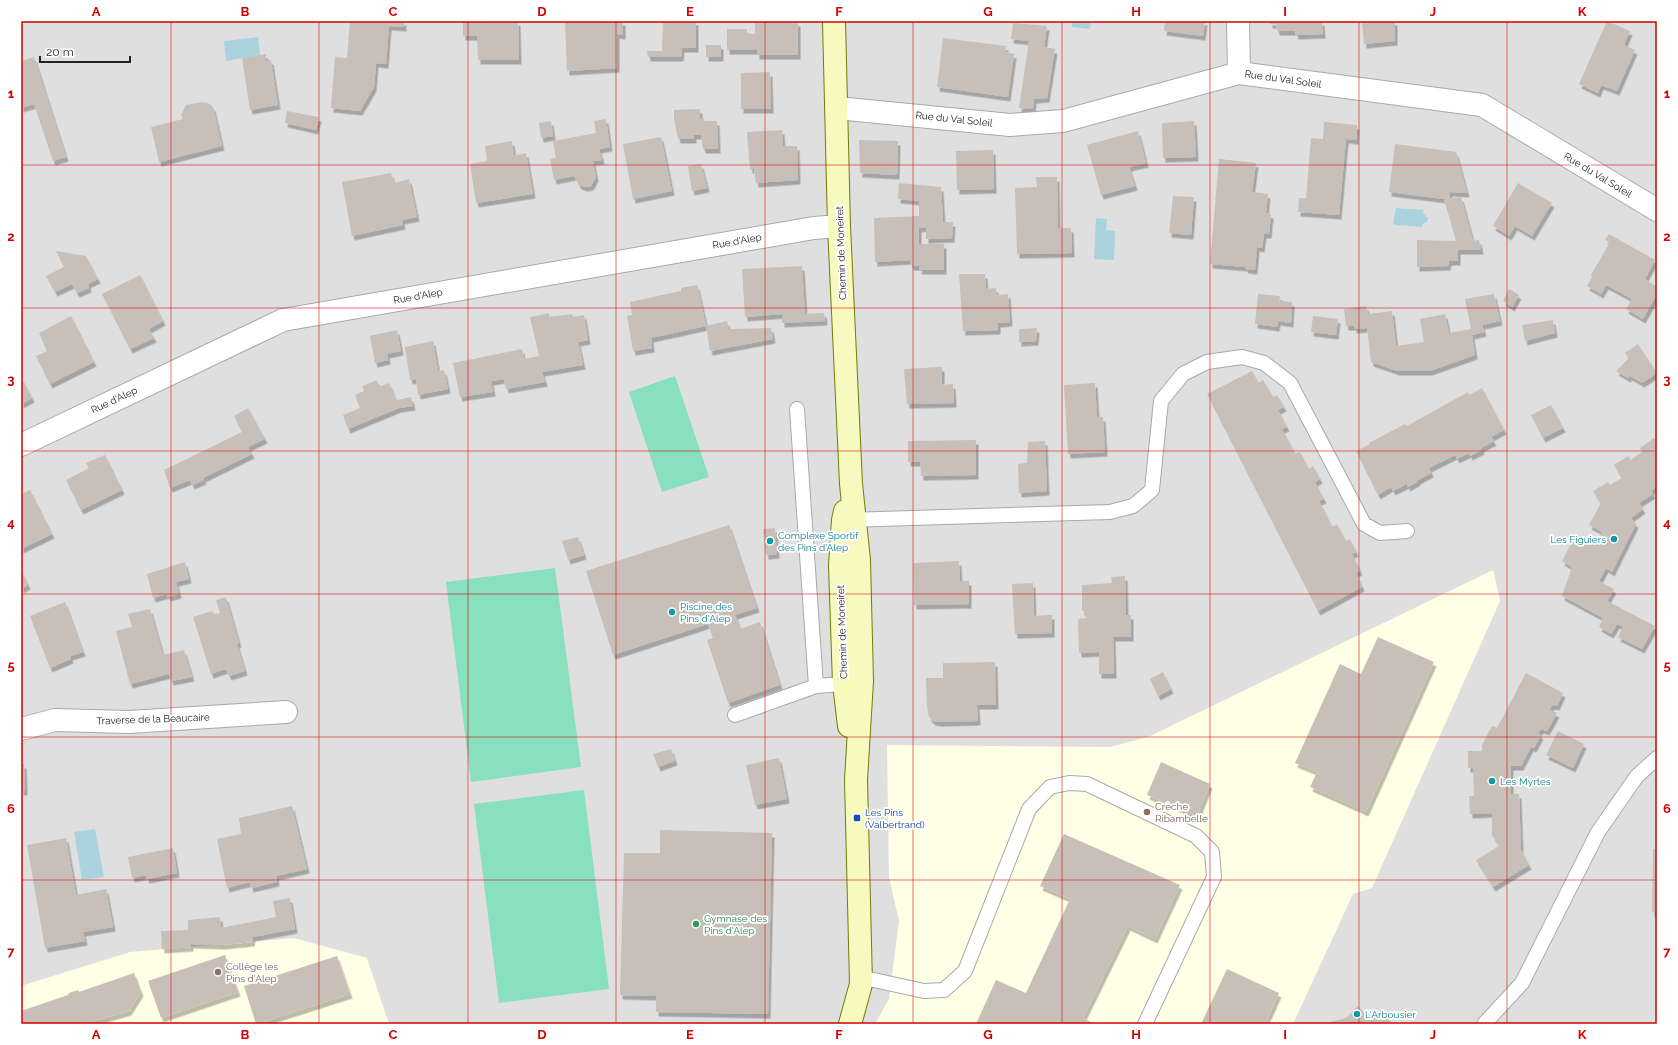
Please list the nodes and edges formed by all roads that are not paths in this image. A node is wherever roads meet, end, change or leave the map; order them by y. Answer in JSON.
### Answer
{"nodes":[{"id":1,"x":834,"y":21,"type":"edge"},
{"id":2,"x":1238,"y":21,"type":"edge"},
{"id":3,"x":1238,"y":73,"type":"junction"},
{"id":4,"x":837,"y":108,"type":"junction"},
{"id":5,"x":1657,"y":210,"type":"edge"},
{"id":6,"x":839,"y":226,"type":"junction"},
{"id":7,"x":797,"y":408,"type":"dead end"},
{"id":8,"x":21,"y":445,"type":"edge"},
{"id":9,"x":849,"y":520,"type":"junction"},
{"id":10,"x":1407,"y":531,"type":"dead end"},
{"id":11,"x":844,"y":684,"type":"junction"},
{"id":12,"x":816,"y":686,"type":"junction"},
{"id":13,"x":286,"y":712,"type":"dead end"},
{"id":14,"x":735,"y":715,"type":"dead end"},
{"id":15,"x":21,"y":729,"type":"edge"},
{"id":16,"x":1657,"y":758,"type":"edge"},
{"id":17,"x":856,"y":780,"type":"junction"},
{"id":18,"x":860,"y":976,"type":"junction"},
{"id":19,"x":850,"y":1024,"type":"edge"},
{"id":20,"x":1145,"y":1024,"type":"edge"},
{"id":21,"x":1484,"y":1024,"type":"edge"}],
"edges":[{"from":1,"to":4,"type":"main road","name":"Chemin de Moneiret"},
{"from":2,"to":3,"type":"street"},
{"from":3,"to":4,"type":"street","name":"Rue du Val Soleil"},
{"from":3,"to":5,"type":"street","name":"Rue du Val Soleil"},
{"from":4,"to":6,"type":"main road","name":"Chemin de Moneiret"},
{"from":6,"to":8,"type":"street","name":"Rue d'Alep"},
{"from":6,"to":9,"type":"main road","name":"Chemin de Moneiret"},
{"from":7,"to":12,"type":"lane"},
{"from":9,"to":10,"type":"lane"},
{"from":9,"to":11,"type":"main road","name":"Chemin de Moneiret"},
{"from":9,"to":17,"type":"main road","name":"Chemin de Moneiret"},
{"from":11,"to":12,"type":"lane"},
{"from":11,"to":17,"type":"main road","name":"Chemin de Moneiret"},
{"from":12,"to":14,"type":"lane"},
{"from":13,"to":15,"type":"street","name":"Traverse de la Beaucaire"},
{"from":16,"to":21,"type":"lane"},
{"from":17,"to":18,"type":"main road","name":"Chemin de Moneiret"},
{"from":18,"to":19,"type":"main road","name":"Chemin de Moneiret"},
{"from":18,"to":20,"type":"lane"}]}
